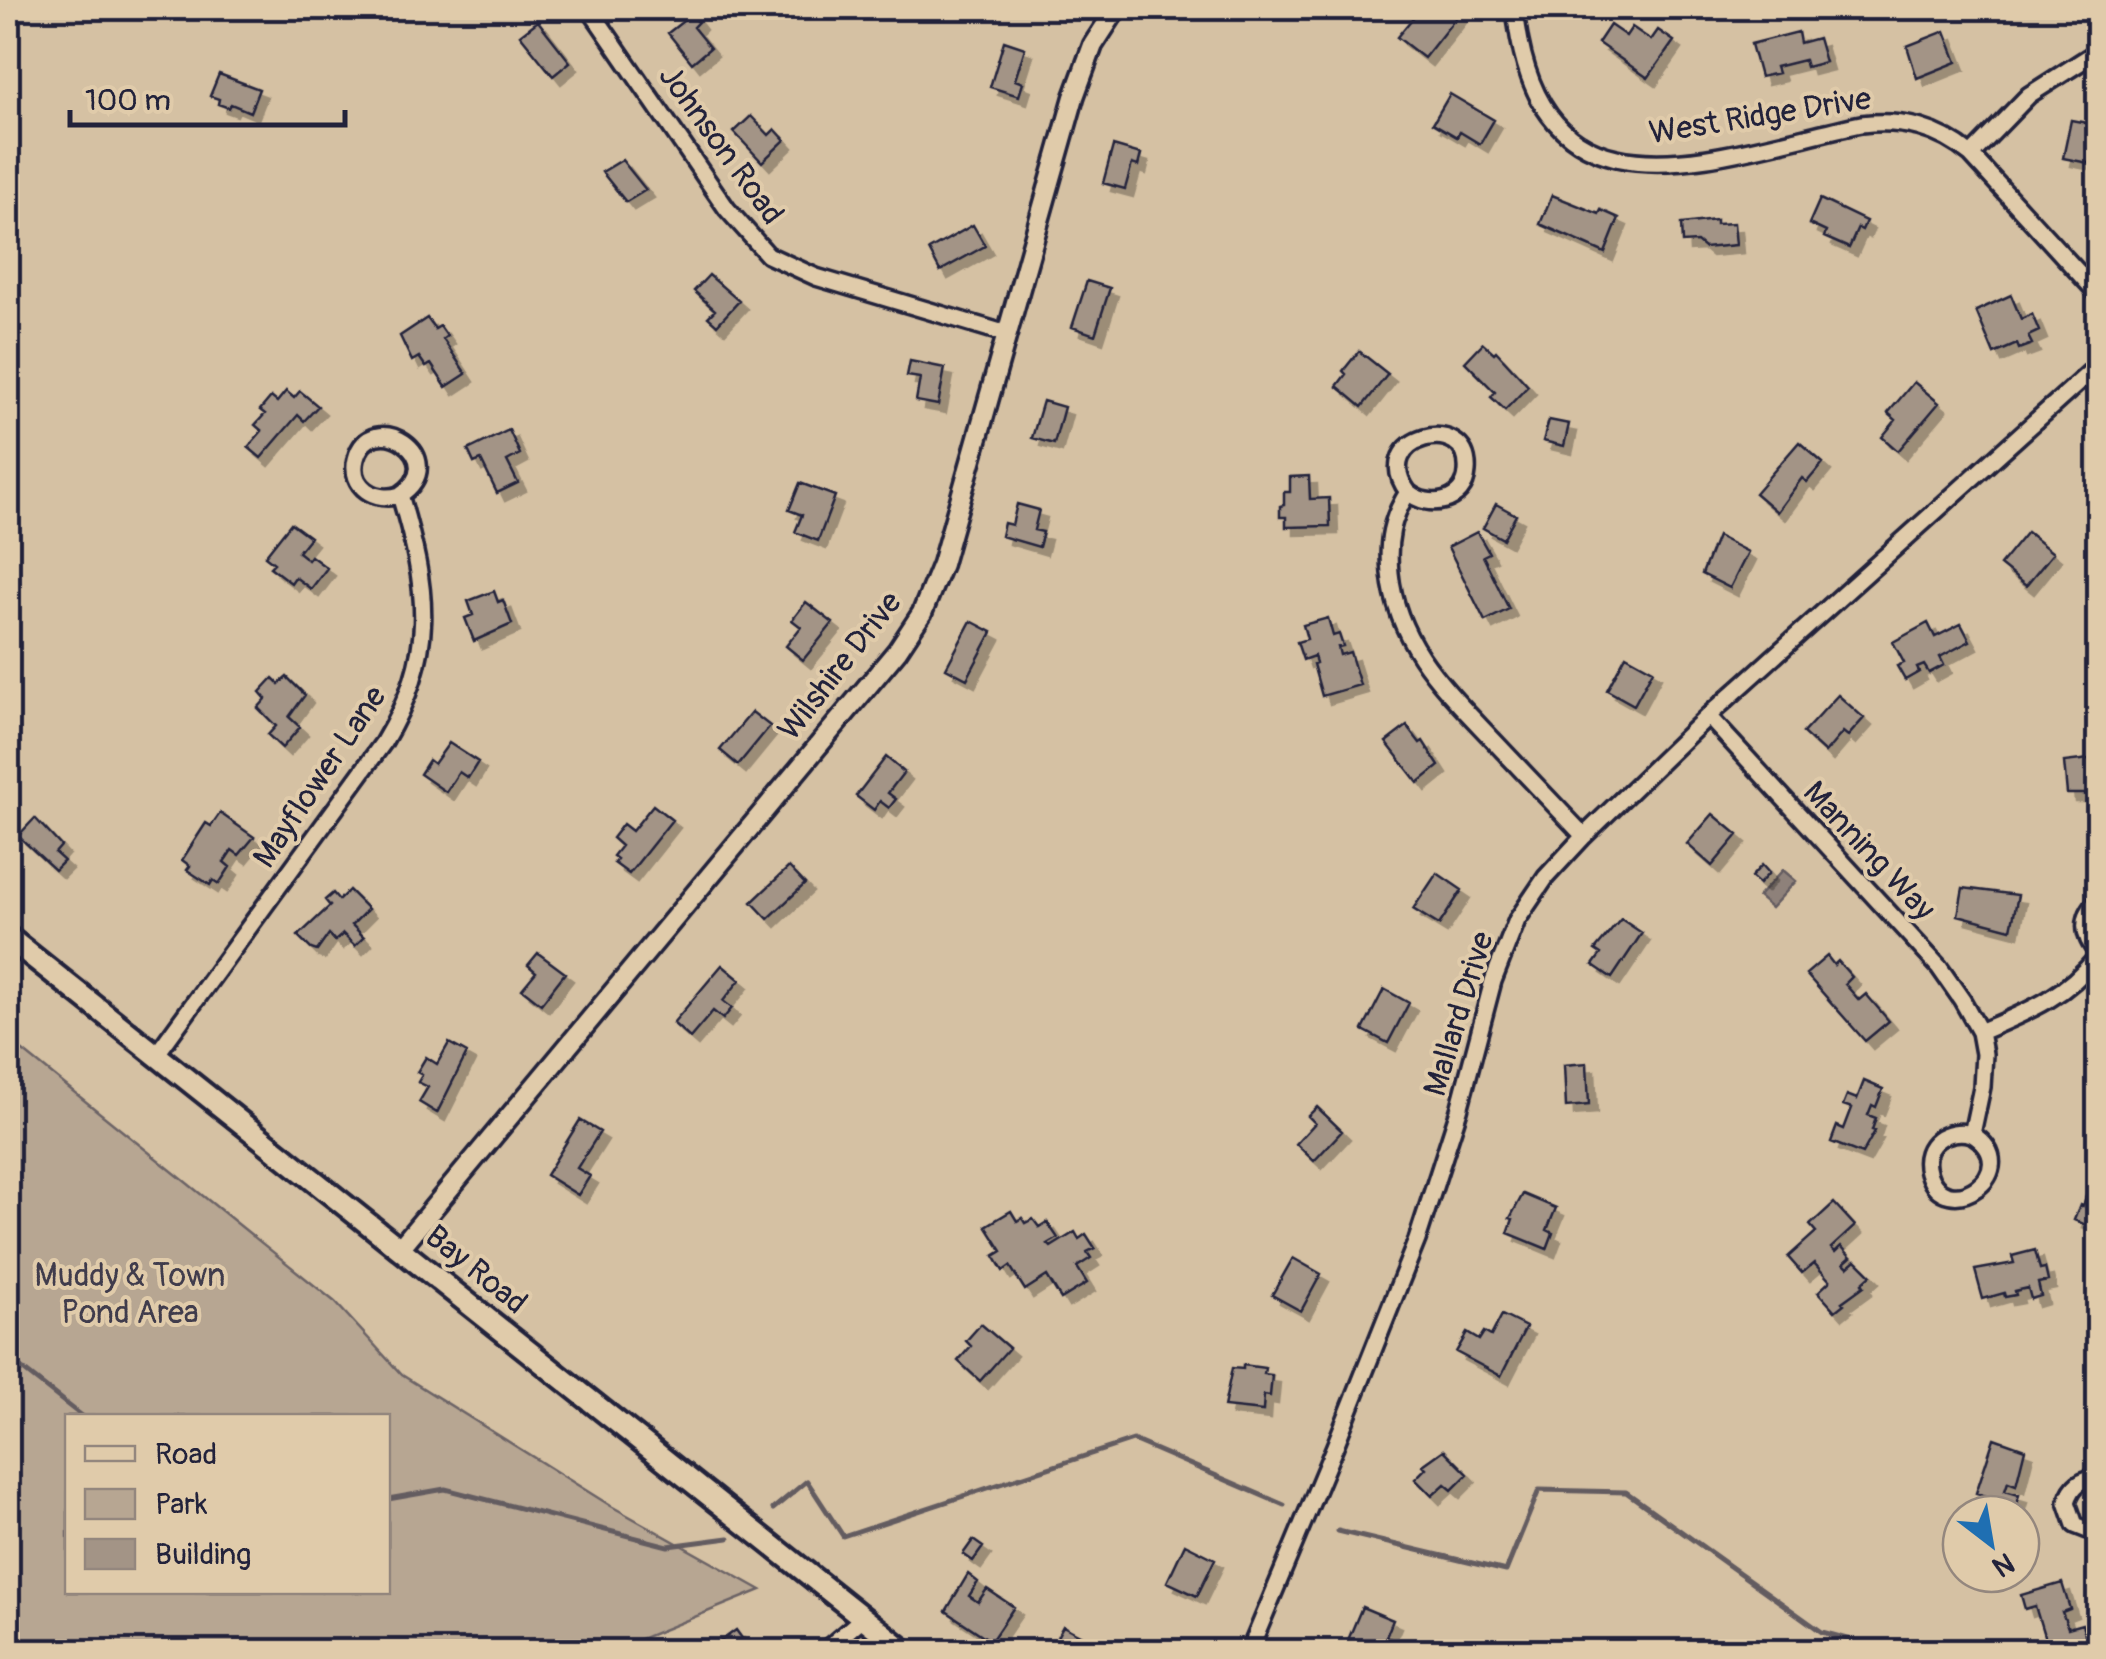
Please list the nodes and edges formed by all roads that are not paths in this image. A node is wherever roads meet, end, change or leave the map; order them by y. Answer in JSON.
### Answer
{"nodes":[{"id":1,"x":589,"y":8,"type":"edge"},
{"id":2,"x":1117,"y":8,"type":"edge"},
{"id":3,"x":1515,"y":8,"type":"edge"},
{"id":4,"x":2098,"y":51,"type":"edge"},
{"id":5,"x":1971,"y":154,"type":"junction"},
{"id":6,"x":2098,"y":294,"type":"edge"},
{"id":7,"x":1007,"y":334,"type":"junction"},
{"id":8,"x":2098,"y":364,"type":"edge"},
{"id":9,"x":1408,"y":492,"type":"junction"},
{"id":10,"x":400,"y":495,"type":"junction"},
{"id":11,"x":1708,"y":716,"type":"junction"},
{"id":12,"x":1584,"y":836,"type":"junction"},
{"id":13,"x":2098,"y":900,"type":"edge"},
{"id":14,"x":8,"y":937,"type":"edge"},
{"id":15,"x":2098,"y":954,"type":"edge"},
{"id":16,"x":1980,"y":1032,"type":"junction"},
{"id":17,"x":156,"y":1055,"type":"junction"},
{"id":18,"x":1972,"y":1134,"type":"junction"},
{"id":19,"x":400,"y":1248,"type":"junction"},
{"id":20,"x":2098,"y":1478,"type":"edge"},
{"id":21,"x":2098,"y":1534,"type":"edge"},
{"id":22,"x":864,"y":1618,"type":"junction"},
{"id":23,"x":823,"y":1652,"type":"edge"},
{"id":24,"x":906,"y":1652,"type":"edge"},
{"id":25,"x":1248,"y":1652,"type":"edge"}],
"edges":[{"from":1,"to":7,"type":"street","name":"Johnson Road"},
{"from":2,"to":7,"type":"street","name":"Wilshire Drive"},
{"from":3,"to":5,"type":"street","name":"West Ridge Drive"},
{"from":4,"to":5,"type":"street"},
{"from":5,"to":6,"type":"street","name":"West Ridge Drive"},
{"from":7,"to":19,"type":"street","name":"Wilshire Drive"},
{"from":8,"to":11,"type":"street","name":"Mallard Drive"},
{"from":9,"to":9,"type":"street"},
{"from":9,"to":12,"type":"street"},
{"from":10,"to":10,"type":"street"},
{"from":10,"to":17,"type":"street","name":"Mayflower Lane"},
{"from":11,"to":12,"type":"street","name":"Mallard Drive"},
{"from":11,"to":16,"type":"street","name":"Manning Way"},
{"from":12,"to":25,"type":"street","name":"Mallard Drive"},
{"from":13,"to":15,"type":"street"},
{"from":14,"to":17,"type":"main road","name":"Bay Road"},
{"from":15,"to":16,"type":"street"},
{"from":16,"to":18,"type":"street","name":"Manning Way"},
{"from":17,"to":19,"type":"main road","name":"Bay Road"},
{"from":18,"to":18,"type":"street"},
{"from":19,"to":22,"type":"main road","name":"Bay Road"},
{"from":20,"to":21,"type":"street"},
{"from":22,"to":23,"type":"street"},
{"from":22,"to":24,"type":"main road","name":"Bay Road"}]}
